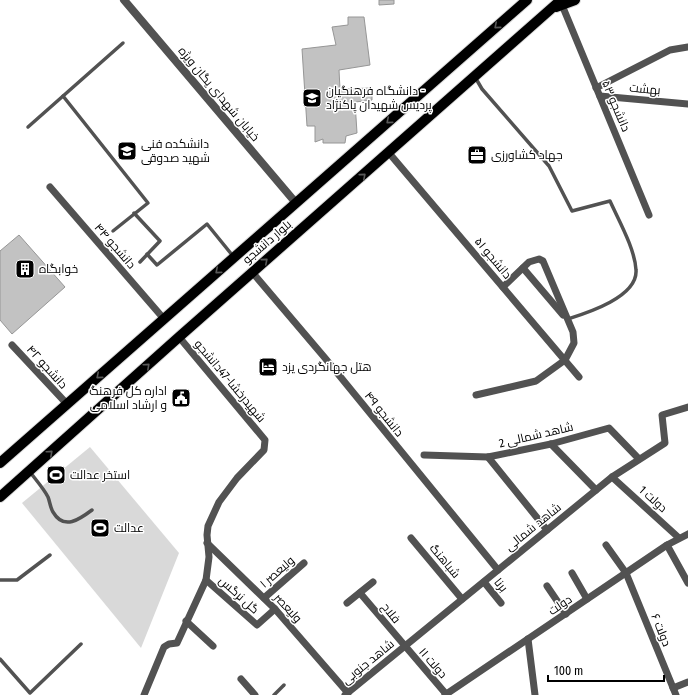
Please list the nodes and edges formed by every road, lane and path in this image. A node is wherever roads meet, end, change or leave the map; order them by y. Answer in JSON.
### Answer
{"nodes":[{"id":1,"x":124,"y":0,"type":"edge"},
{"id":2,"x":527,"y":0,"type":"edge"},
{"id":3,"x":575,"y":0,"type":"edge"},
{"id":4,"x":562,"y":3,"type":"edge"},
{"id":5,"x":123,"y":43,"type":"dead end"},
{"id":6,"x":688,"y":47,"type":"edge"},
{"id":7,"x":474,"y":76,"type":"junction"},
{"id":8,"x":596,"y":88,"type":"junction"},
{"id":9,"x":63,"y":96,"type":"junction"},
{"id":10,"x":600,"y":96,"type":"junction"},
{"id":11,"x":688,"y":104,"type":"edge"},
{"id":12,"x":28,"y":127,"type":"dead end"},
{"id":13,"x":389,"y":153,"type":"junction"},
{"id":14,"x":50,"y":187,"type":"dead end"},
{"id":15,"x":296,"y":202,"type":"junction"},
{"id":16,"x":134,"y":213,"type":"junction"},
{"id":17,"x":649,"y":215,"type":"dead end"},
{"id":18,"x":113,"y":231,"type":"dead end"},
{"id":19,"x":147,"y":254,"type":"junction"},
{"id":20,"x":234,"y":257,"type":"junction"},
{"id":21,"x":140,"y":262,"type":"dead end"},
{"id":22,"x":523,"y":268,"type":"junction"},
{"id":23,"x":252,"y":272,"type":"junction"},
{"id":24,"x":503,"y":287,"type":"junction"},
{"id":25,"x":164,"y":319,"type":"junction"},
{"id":26,"x":568,"y":320,"type":"junction"},
{"id":27,"x":179,"y":337,"type":"junction"},
{"id":28,"x":12,"y":345,"type":"dead end"},
{"id":29,"x":565,"y":360,"type":"junction"},
{"id":30,"x":579,"y":377,"type":"dead end"},
{"id":31,"x":476,"y":395,"type":"dead end"},
{"id":32,"x":66,"y":404,"type":"junction"},
{"id":33,"x":688,"y":408,"type":"edge"},
{"id":34,"x":551,"y":444,"type":"junction"},
{"id":35,"x":424,"y":455,"type":"dead end"},
{"id":36,"x":488,"y":457,"type":"junction"},
{"id":37,"x":639,"y":460,"type":"junction"},
{"id":38,"x":0,"y":463,"type":"edge"},
{"id":39,"x":30,"y":471,"type":"junction"},
{"id":40,"x":612,"y":477,"type":"junction"},
{"id":41,"x":596,"y":490,"type":"junction"},
{"id":42,"x":0,"y":497,"type":"edge"},
{"id":43,"x":92,"y":510,"type":"dead end"},
{"id":44,"x":547,"y":530,"type":"junction"},
{"id":45,"x":688,"y":534,"type":"edge"},
{"id":46,"x":411,"y":538,"type":"dead end"},
{"id":47,"x":679,"y":538,"type":"junction"},
{"id":48,"x":207,"y":543,"type":"junction"},
{"id":49,"x":606,"y":545,"type":"dead end"},
{"id":50,"x":667,"y":545,"type":"junction"},
{"id":51,"x":50,"y":555,"type":"dead end"},
{"id":52,"x":304,"y":563,"type":"dead end"},
{"id":53,"x":498,"y":570,"type":"junction"},
{"id":54,"x":572,"y":573,"type":"dead end"},
{"id":55,"x":626,"y":573,"type":"junction"},
{"id":56,"x":0,"y":580,"type":"edge"},
{"id":57,"x":206,"y":580,"type":"junction"},
{"id":58,"x":374,"y":582,"type":"dead end"},
{"id":59,"x":484,"y":582,"type":"junction"},
{"id":60,"x":688,"y":583,"type":"edge"},
{"id":61,"x":547,"y":586,"type":"dead end"},
{"id":62,"x":360,"y":593,"type":"junction"},
{"id":63,"x":264,"y":598,"type":"junction"},
{"id":64,"x":462,"y":599,"type":"junction"},
{"id":65,"x":587,"y":599,"type":"junction"},
{"id":66,"x":346,"y":603,"type":"dead end"},
{"id":67,"x":501,"y":603,"type":"dead end"},
{"id":68,"x":275,"y":609,"type":"junction"},
{"id":69,"x":566,"y":614,"type":"junction"},
{"id":70,"x":186,"y":621,"type":"junction"},
{"id":71,"x":528,"y":639,"type":"junction"},
{"id":72,"x":81,"y":644,"type":"dead end"},
{"id":73,"x":213,"y":646,"type":"dead end"},
{"id":74,"x":404,"y":647,"type":"junction"},
{"id":75,"x":0,"y":659,"type":"edge"},
{"id":76,"x":241,"y":679,"type":"dead end"},
{"id":77,"x":688,"y":682,"type":"edge"},
{"id":78,"x":284,"y":686,"type":"dead end"},
{"id":79,"x":675,"y":692,"type":"edge"},
{"id":80,"x":147,"y":693,"type":"edge"},
{"id":81,"x":346,"y":694,"type":"edge"},
{"id":82,"x":255,"y":695,"type":"edge"},
{"id":83,"x":274,"y":695,"type":"edge"},
{"id":84,"x":445,"y":695,"type":"edge"},
{"id":85,"x":535,"y":695,"type":"edge"}],
"edges":[{"from":1,"to":15,"type":"street","name":"خیابان شهدای یگان ویژه"},
{"from":2,"to":15,"type":"main road","name":"بلوار دانشجو","one_way":true},
{"from":3,"to":4,"type":"main road"},
{"from":4,"to":7,"type":"main road","name":"بلوار دانشجو"},
{"from":4,"to":8,"type":"street","name":"دانشجو ۵۳"},
{"from":5,"to":9,"type":"lane"},
{"from":6,"to":8,"type":"street"},
{"from":7,"to":13,"type":"main road","name":"بلوار دانشجو"},
{"from":7,"to":26,"type":"lane"},
{"from":8,"to":10,"type":"street","name":"دانشجو ۵۳"},
{"from":9,"to":12,"type":"lane"},
{"from":9,"to":16,"type":"lane"},
{"from":10,"to":11,"type":"street","name":"بهشت"},
{"from":10,"to":17,"type":"street","name":"دانشجو ۵۳"},
{"from":23,"to":13,"type":"main road","name":"بلوار دانشجو","one_way":true},
{"from":13,"to":24,"type":"street","name":"دانشجو ۵۱"},
{"from":14,"to":25,"type":"street","name":"دانشجو ۴۴"},
{"from":15,"to":20,"type":"main road","name":"بلوار دانشجو"},
{"from":16,"to":18,"type":"lane"},
{"from":16,"to":19,"type":"lane"},
{"from":19,"to":20,"type":"lane"},
{"from":19,"to":21,"type":"lane"},
{"from":20,"to":25,"type":"main road","name":"بلوار دانشجو","one_way":true},
{"from":22,"to":24,"type":"street"},
{"from":22,"to":26,"type":"street"},
{"from":22,"to":26,"type":"street"},
{"from":23,"to":27,"type":"main road","name":"بلوار دانشجو"},
{"from":23,"to":53,"type":"street","name":"دانشجو ۴۹"},
{"from":24,"to":29,"type":"street","name":"دانشجو ۵۱"},
{"from":25,"to":32,"type":"main road","name":"بلوار دانشجو","one_way":true},
{"from":26,"to":29,"type":"street"},
{"from":39,"to":27,"type":"main road","name":"بلوار دانشجو","one_way":true},
{"from":27,"to":48,"type":"street","name":"شهیدرخشا-47دانشجو"},
{"from":28,"to":32,"type":"street","name":"دانشجو ۴۲"},
{"from":29,"to":30,"type":"street","name":"دانشجو ۵۱"},
{"from":29,"to":31,"type":"street"},
{"from":32,"to":38,"type":"main road","name":"بلوار دانشجو"},
{"from":33,"to":37,"type":"street","name":"شاهد شمالی"},
{"from":34,"to":36,"type":"street","name":"شاهد شمالی 2"},
{"from":34,"to":37,"type":"street","name":"شاهد شمالی 2"},
{"from":34,"to":41,"type":"street"},
{"from":35,"to":36,"type":"street","name":"شاهد شمالی 2"},
{"from":36,"to":44,"type":"street"},
{"from":37,"to":40,"type":"street","name":"شاهد شمالی"},
{"from":39,"to":42,"type":"main road","name":"بلوار دانشجو"},
{"from":39,"to":43,"type":"lane"},
{"from":40,"to":41,"type":"street","name":"شاهد شمالی"},
{"from":40,"to":47,"type":"street","name":"دولت 1"},
{"from":41,"to":44,"type":"street","name":"شاهد شمالی"},
{"from":44,"to":53,"type":"street","name":"شاهد شمالی"},
{"from":45,"to":47,"type":"street","name":"دولت"},
{"from":46,"to":64,"type":"street","name":"شباهنگ"},
{"from":47,"to":50,"type":"street","name":"دولت"},
{"from":48,"to":57,"type":"street"},
{"from":48,"to":63,"type":"street","name":"ولیعصر"},
{"from":49,"to":55,"type":"street","name":"دولت ۶"},
{"from":50,"to":55,"type":"street","name":"دولت"},
{"from":50,"to":60,"type":"street"},
{"from":51,"to":56,"type":"lane"},
{"from":52,"to":63,"type":"street","name":"ولیعصر ۱"},
{"from":53,"to":59,"type":"street","name":"شاهد شمالی"},
{"from":54,"to":65,"type":"street"},
{"from":55,"to":65,"type":"street","name":"دولت"},
{"from":55,"to":79,"type":"street","name":"دولت ۶"},
{"from":57,"to":68,"type":"street","name":"گل نرگس"},
{"from":57,"to":70,"type":"street"},
{"from":58,"to":62,"type":"street"},
{"from":59,"to":64,"type":"street","name":"شاهد شمالی"},
{"from":59,"to":67,"type":"street","name":"برنا"},
{"from":61,"to":69,"type":"street"},
{"from":62,"to":66,"type":"street"},
{"from":62,"to":74,"type":"street","name":"فلاح"},
{"from":63,"to":68,"type":"street","name":"ولیعصر"},
{"from":64,"to":74,"type":"street","name":"شاهد شمالی"},
{"from":65,"to":69,"type":"street","name":"دولت"},
{"from":68,"to":81,"type":"street","name":"ولیعصر"},
{"from":69,"to":71,"type":"street","name":"دولت"},
{"from":70,"to":73,"type":"street"},
{"from":70,"to":80,"type":"street"},
{"from":71,"to":84,"type":"street","name":"دولت"},
{"from":71,"to":85,"type":"street"},
{"from":72,"to":75,"type":"lane"},
{"from":74,"to":81,"type":"street","name":"شاهد جنوبی"},
{"from":74,"to":84,"type":"street","name":"دولت ۱۱"},
{"from":76,"to":82,"type":"street"},
{"from":77,"to":79,"type":"street"},
{"from":78,"to":83,"type":"lane"}]}
